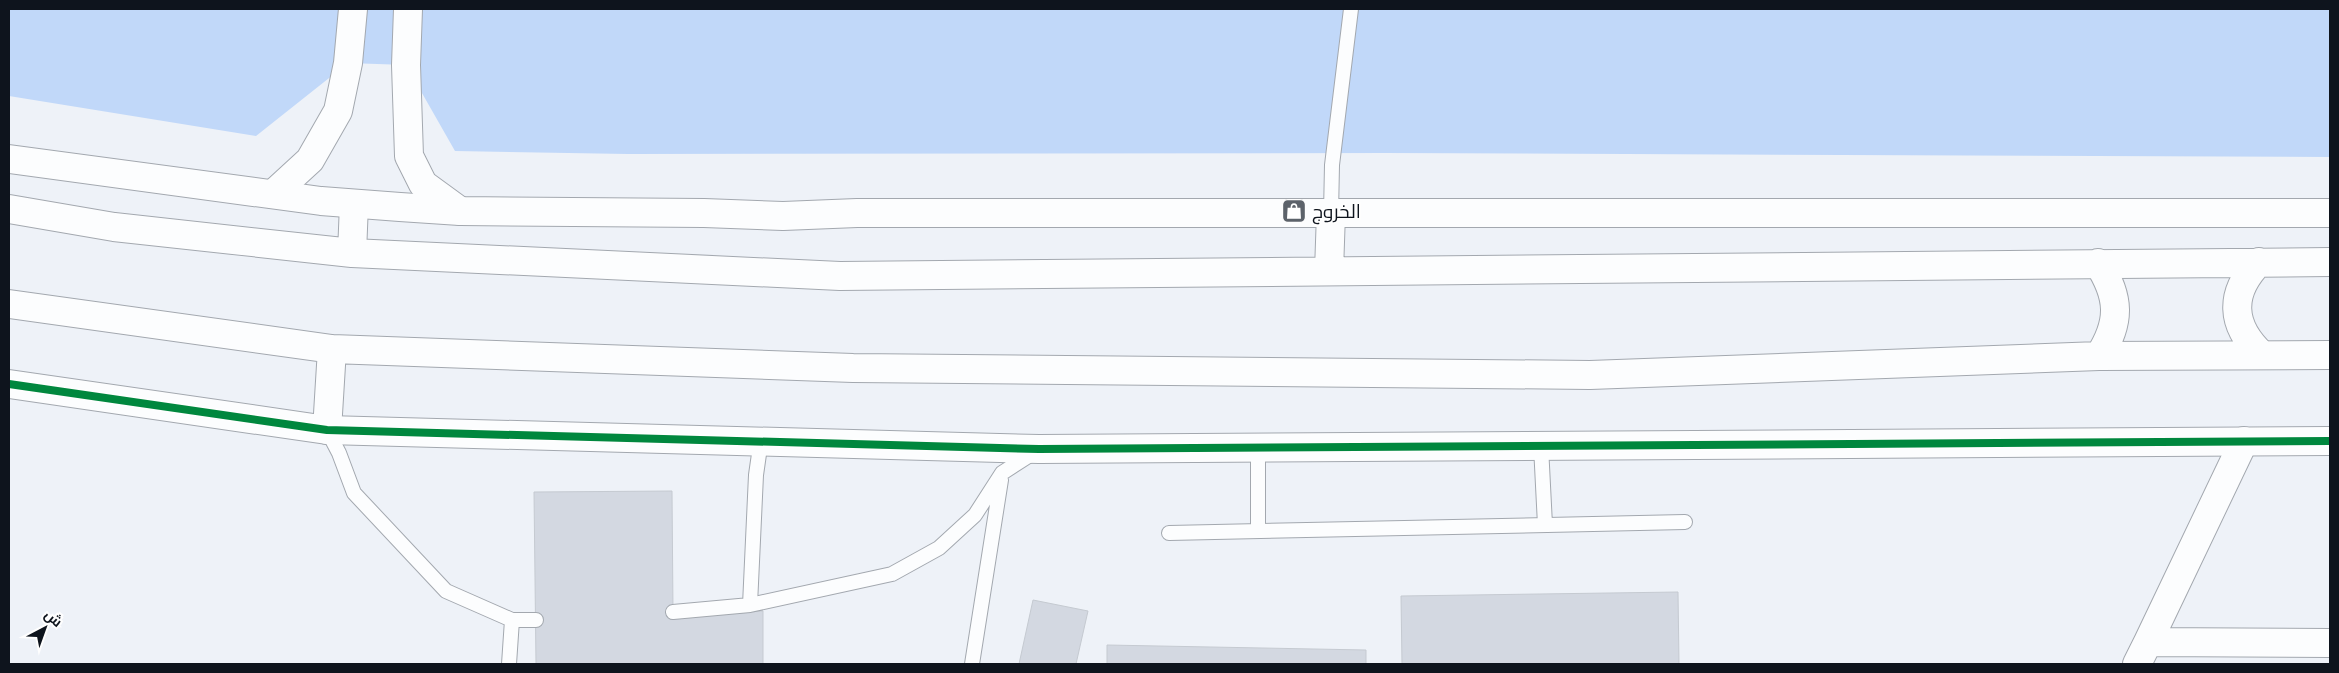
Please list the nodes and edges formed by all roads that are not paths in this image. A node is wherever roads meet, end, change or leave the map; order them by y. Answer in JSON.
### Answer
{"nodes":[{"id":1,"x":353,"y":9,"type":"edge"},
{"id":2,"x":408,"y":9,"type":"edge"},
{"id":3,"x":1351,"y":9,"type":"edge"},
{"id":4,"x":9,"y":159,"type":"edge"},
{"id":5,"x":273,"y":194,"type":"junction"},
{"id":6,"x":354,"y":204,"type":"junction"},
{"id":7,"x":9,"y":209,"type":"edge"},
{"id":8,"x":460,"y":211,"type":"junction"},
{"id":9,"x":1331,"y":213,"type":"junction"},
{"id":10,"x":2330,"y":213,"type":"edge"},
{"id":11,"x":352,"y":253,"type":"junction"},
{"id":12,"x":2259,"y":262,"type":"junction"},
{"id":13,"x":2330,"y":262,"type":"edge"},
{"id":14,"x":2098,"y":263,"type":"junction"},
{"id":15,"x":1329,"y":271,"type":"junction"},
{"id":16,"x":9,"y":304,"type":"edge"},
{"id":17,"x":332,"y":349,"type":"junction"},
{"id":18,"x":2262,"y":355,"type":"junction"},
{"id":19,"x":2330,"y":355,"type":"edge"},
{"id":20,"x":2099,"y":356,"type":"junction"},
{"id":21,"x":9,"y":384,"type":"edge"},
{"id":22,"x":327,"y":430,"type":"junction"},
{"id":23,"x":761,"y":440,"type":"junction"},
{"id":24,"x":2244,"y":441,"type":"junction"},
{"id":25,"x":2330,"y":441,"type":"edge"},
{"id":26,"x":1541,"y":446,"type":"junction"},
{"id":27,"x":1258,"y":448,"type":"junction"},
{"id":28,"x":1039,"y":449,"type":"junction"},
{"id":29,"x":1002,"y":473,"type":"junction"},
{"id":30,"x":1685,"y":522,"type":"dead end"},
{"id":31,"x":1545,"y":525,"type":"junction"},
{"id":32,"x":1258,"y":531,"type":"junction"},
{"id":33,"x":1170,"y":533,"type":"dead end"},
{"id":34,"x":750,"y":605,"type":"junction"},
{"id":35,"x":673,"y":612,"type":"dead end"},
{"id":36,"x":512,"y":620,"type":"junction"},
{"id":37,"x":536,"y":620,"type":"dead end"},
{"id":38,"x":2330,"y":643,"type":"edge"},
{"id":39,"x":2143,"y":653,"type":"edge"},
{"id":40,"x":508,"y":664,"type":"edge"},
{"id":41,"x":972,"y":664,"type":"edge"}],
"edges":[{"from":1,"to":5,"type":"main road"},
{"from":2,"to":8,"type":"main road"},
{"from":3,"to":9,"type":"lane"},
{"from":4,"to":5,"type":"main road"},
{"from":5,"to":6,"type":"main road"},
{"from":6,"to":8,"type":"main road"},
{"from":6,"to":11,"type":"main road"},
{"from":7,"to":11,"type":"main road"},
{"from":8,"to":9,"type":"main road"},
{"from":9,"to":10,"type":"main road"},
{"from":9,"to":15,"type":"main road"},
{"from":11,"to":15,"type":"main road"},
{"from":12,"to":13,"type":"main road"},
{"from":12,"to":14,"type":"main road"},
{"from":12,"to":18,"type":"main road"},
{"from":14,"to":15,"type":"main road"},
{"from":14,"to":20,"type":"main road"},
{"from":16,"to":17,"type":"main road"},
{"from":17,"to":20,"type":"main road"},
{"from":17,"to":22,"type":"main road"},
{"from":18,"to":19,"type":"main road"},
{"from":18,"to":20,"type":"main road"},
{"from":21,"to":22,"type":"main road"},
{"from":22,"to":23,"type":"main road"},
{"from":22,"to":36,"type":"lane"},
{"from":23,"to":28,"type":"main road"},
{"from":23,"to":34,"type":"lane"},
{"from":24,"to":25,"type":"main road"},
{"from":24,"to":26,"type":"main road"},
{"from":24,"to":39,"type":"main road"},
{"from":26,"to":27,"type":"main road"},
{"from":26,"to":31,"type":"lane"},
{"from":27,"to":28,"type":"main road"},
{"from":27,"to":32,"type":"lane"},
{"from":28,"to":29,"type":"lane"},
{"from":29,"to":34,"type":"lane"},
{"from":29,"to":41,"type":"lane"},
{"from":30,"to":31,"type":"lane"},
{"from":31,"to":32,"type":"lane"},
{"from":32,"to":33,"type":"lane"},
{"from":34,"to":35,"type":"lane"},
{"from":36,"to":37,"type":"lane"},
{"from":36,"to":40,"type":"lane"},
{"from":38,"to":39,"type":"main road"}]}
